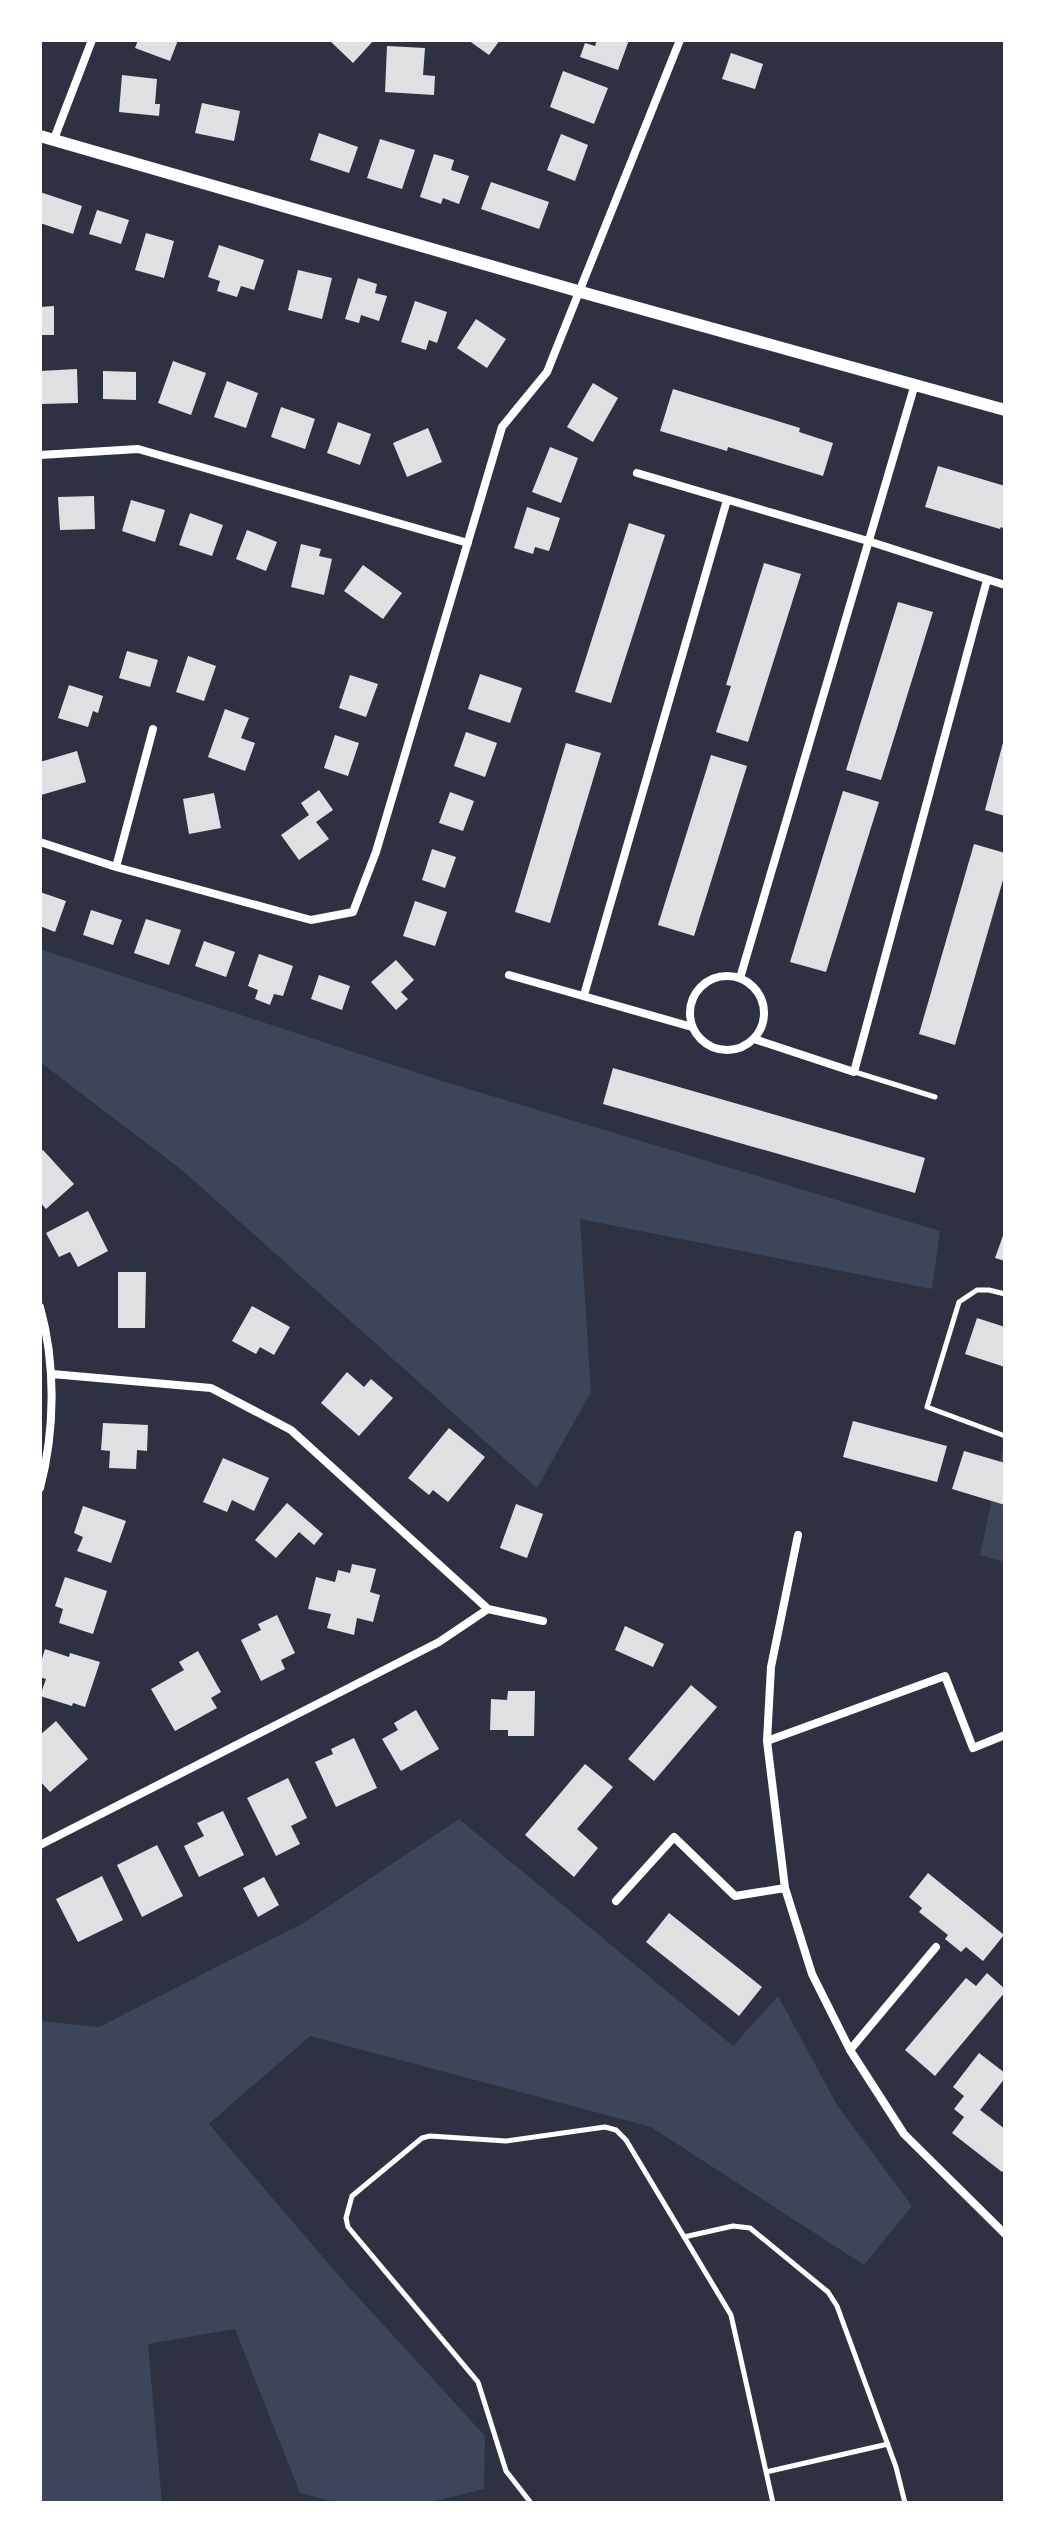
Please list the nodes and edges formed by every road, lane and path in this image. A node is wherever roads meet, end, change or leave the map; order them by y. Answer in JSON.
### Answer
{"nodes":[{"id":1,"x":92,"y":40,"type":"edge"},
{"id":2,"x":680,"y":40,"type":"edge"},
{"id":3,"x":40,"y":136,"type":"edge"},
{"id":4,"x":54,"y":139,"type":"junction"},
{"id":5,"x":581,"y":292,"type":"junction"},
{"id":6,"x":915,"y":384,"type":"junction"},
{"id":7,"x":1005,"y":410,"type":"edge"},
{"id":8,"x":40,"y":455,"type":"edge"},
{"id":9,"x":637,"y":473,"type":"dead end"},
{"id":10,"x":727,"y":500,"type":"junction"},
{"id":11,"x":868,"y":541,"type":"junction"},
{"id":12,"x":468,"y":543,"type":"junction"},
{"id":13,"x":987,"y":580,"type":"junction"},
{"id":14,"x":1005,"y":585,"type":"edge"},
{"id":15,"x":153,"y":729,"type":"dead end"},
{"id":16,"x":40,"y":842,"type":"edge"},
{"id":17,"x":116,"y":867,"type":"junction"},
{"id":18,"x":509,"y":975,"type":"dead end"},
{"id":19,"x":740,"y":978,"type":"junction"},
{"id":20,"x":584,"y":995,"type":"junction"},
{"id":21,"x":692,"y":1027,"type":"junction"},
{"id":22,"x":754,"y":1039,"type":"junction"},
{"id":23,"x":854,"y":1072,"type":"junction"},
{"id":24,"x":935,"y":1097,"type":"dead end"},
{"id":25,"x":1005,"y":1294,"type":"edge"},
{"id":26,"x":40,"y":1307,"type":"edge"},
{"id":27,"x":52,"y":1374,"type":"junction"},
{"id":28,"x":1005,"y":1436,"type":"edge"},
{"id":29,"x":40,"y":1488,"type":"edge"},
{"id":30,"x":798,"y":1535,"type":"dead end"},
{"id":31,"x":488,"y":1609,"type":"junction"},
{"id":32,"x":543,"y":1621,"type":"dead end"},
{"id":33,"x":1005,"y":1735,"type":"edge"},
{"id":34,"x":767,"y":1741,"type":"junction"},
{"id":35,"x":40,"y":1845,"type":"edge"},
{"id":36,"x":785,"y":1888,"type":"junction"},
{"id":37,"x":616,"y":1901,"type":"dead end"},
{"id":38,"x":936,"y":1947,"type":"dead end"},
{"id":39,"x":850,"y":2050,"type":"junction"},
{"id":40,"x":1004,"y":2230,"type":"edge"},
{"id":41,"x":684,"y":2237,"type":"junction"},
{"id":42,"x":888,"y":2444,"type":"junction"},
{"id":43,"x":766,"y":2472,"type":"junction"},
{"id":44,"x":531,"y":2503,"type":"edge"},
{"id":45,"x":773,"y":2503,"type":"edge"},
{"id":46,"x":905,"y":2503,"type":"edge"}],
"edges":[{"from":1,"to":4,"type":"street"},
{"from":2,"to":5,"type":"street"},
{"from":3,"to":4,"type":"street"},
{"from":4,"to":5,"type":"street"},
{"from":5,"to":6,"type":"street"},
{"from":5,"to":12,"type":"street"},
{"from":6,"to":7,"type":"street"},
{"from":6,"to":11,"type":"street"},
{"from":8,"to":12,"type":"street"},
{"from":9,"to":10,"type":"street"},
{"from":10,"to":11,"type":"street"},
{"from":10,"to":20,"type":"street"},
{"from":11,"to":13,"type":"street"},
{"from":11,"to":19,"type":"street"},
{"from":12,"to":17,"type":"street"},
{"from":13,"to":14,"type":"street"},
{"from":13,"to":23,"type":"street"},
{"from":15,"to":17,"type":"street"},
{"from":16,"to":17,"type":"street"},
{"from":18,"to":20,"type":"street"},
{"from":19,"to":21,"type":"street"},
{"from":19,"to":22,"type":"street"},
{"from":20,"to":21,"type":"street"},
{"from":21,"to":22,"type":"street"},
{"from":22,"to":23,"type":"street"},
{"from":23,"to":24,"type":"lane"},
{"from":25,"to":28,"type":"lane"},
{"from":26,"to":27,"type":"street"},
{"from":27,"to":29,"type":"street"},
{"from":27,"to":31,"type":"street"},
{"from":30,"to":34,"type":"street"},
{"from":31,"to":32,"type":"street"},
{"from":31,"to":35,"type":"street"},
{"from":33,"to":34,"type":"street"},
{"from":34,"to":36,"type":"street"},
{"from":36,"to":37,"type":"street"},
{"from":36,"to":39,"type":"street"},
{"from":38,"to":39,"type":"street"},
{"from":39,"to":40,"type":"street"},
{"from":41,"to":42,"type":"lane"},
{"from":41,"to":43,"type":"lane"},
{"from":41,"to":44,"type":"lane"},
{"from":42,"to":43,"type":"lane"},
{"from":42,"to":46,"type":"lane"},
{"from":43,"to":45,"type":"lane"}]}
